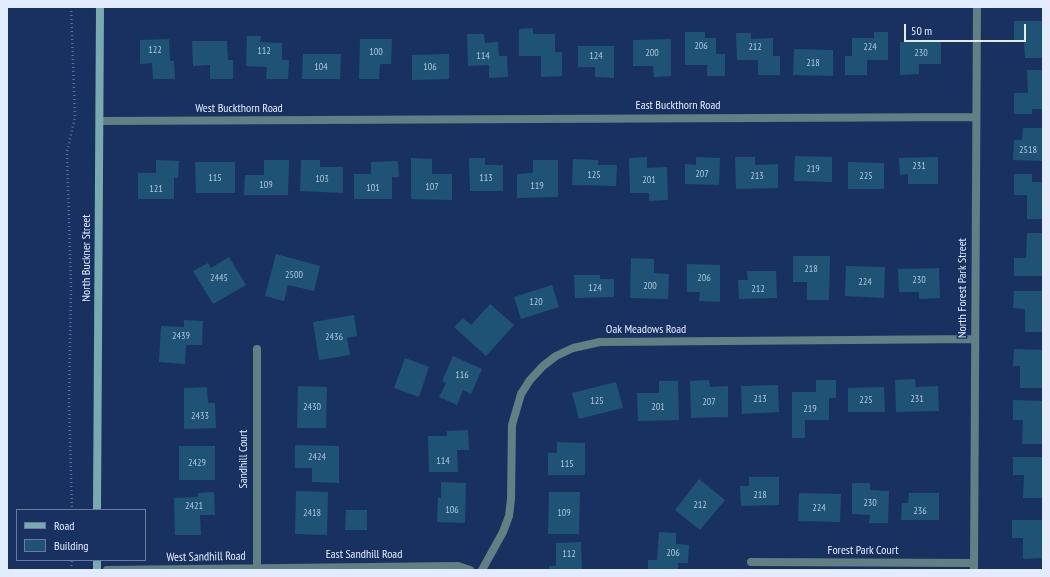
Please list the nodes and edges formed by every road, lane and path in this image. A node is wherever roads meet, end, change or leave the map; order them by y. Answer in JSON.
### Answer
{"nodes":[{"id":1,"x":71,"y":7,"type":"edge"},
{"id":2,"x":100,"y":7,"type":"edge"},
{"id":3,"x":977,"y":7,"type":"edge"},
{"id":4,"x":976,"y":117,"type":"junction"},
{"id":5,"x":379,"y":120,"type":"joint"},
{"id":6,"x":100,"y":121,"type":"junction"},
{"id":7,"x":975,"y":339,"type":"junction"},
{"id":8,"x":257,"y":349,"type":"dead end"},
{"id":9,"x":72,"y":509,"type":"edge"},
{"id":10,"x":97,"y":509,"type":"edge"},
{"id":11,"x":751,"y":562,"type":"dead end"},
{"id":12,"x":974,"y":567,"type":"edge"},
{"id":13,"x":257,"y":568,"type":"junction"},
{"id":14,"x":107,"y":570,"type":"edge"},
{"id":15,"x":470,"y":570,"type":"edge"},
{"id":16,"x":482,"y":570,"type":"edge"}],
"edges":[{"from":1,"to":9,"type":"path"},
{"from":2,"to":6,"type":"main road","name":"North Buckner Street"},
{"from":3,"to":4,"type":"street","name":"North Forest Park Street"},
{"from":4,"to":5,"type":"street","name":"East Buckthorn Road"},
{"from":4,"to":7,"type":"street","name":"North Forest Park Street"},
{"from":5,"to":6,"type":"street","name":"West Buckthorn Road"},
{"from":6,"to":10,"type":"main road","name":"North Buckner Street"},
{"from":7,"to":12,"type":"street","name":"North Forest Park Street"},
{"from":7,"to":16,"type":"street","name":"Oak Meadows Road"},
{"from":8,"to":13,"type":"street","name":"Sandhill Court"},
{"from":11,"to":12,"type":"street","name":"Forest Park Court"},
{"from":13,"to":14,"type":"street","name":"West Sandhill Road"},
{"from":13,"to":15,"type":"street","name":"East Sandhill Road"}]}
